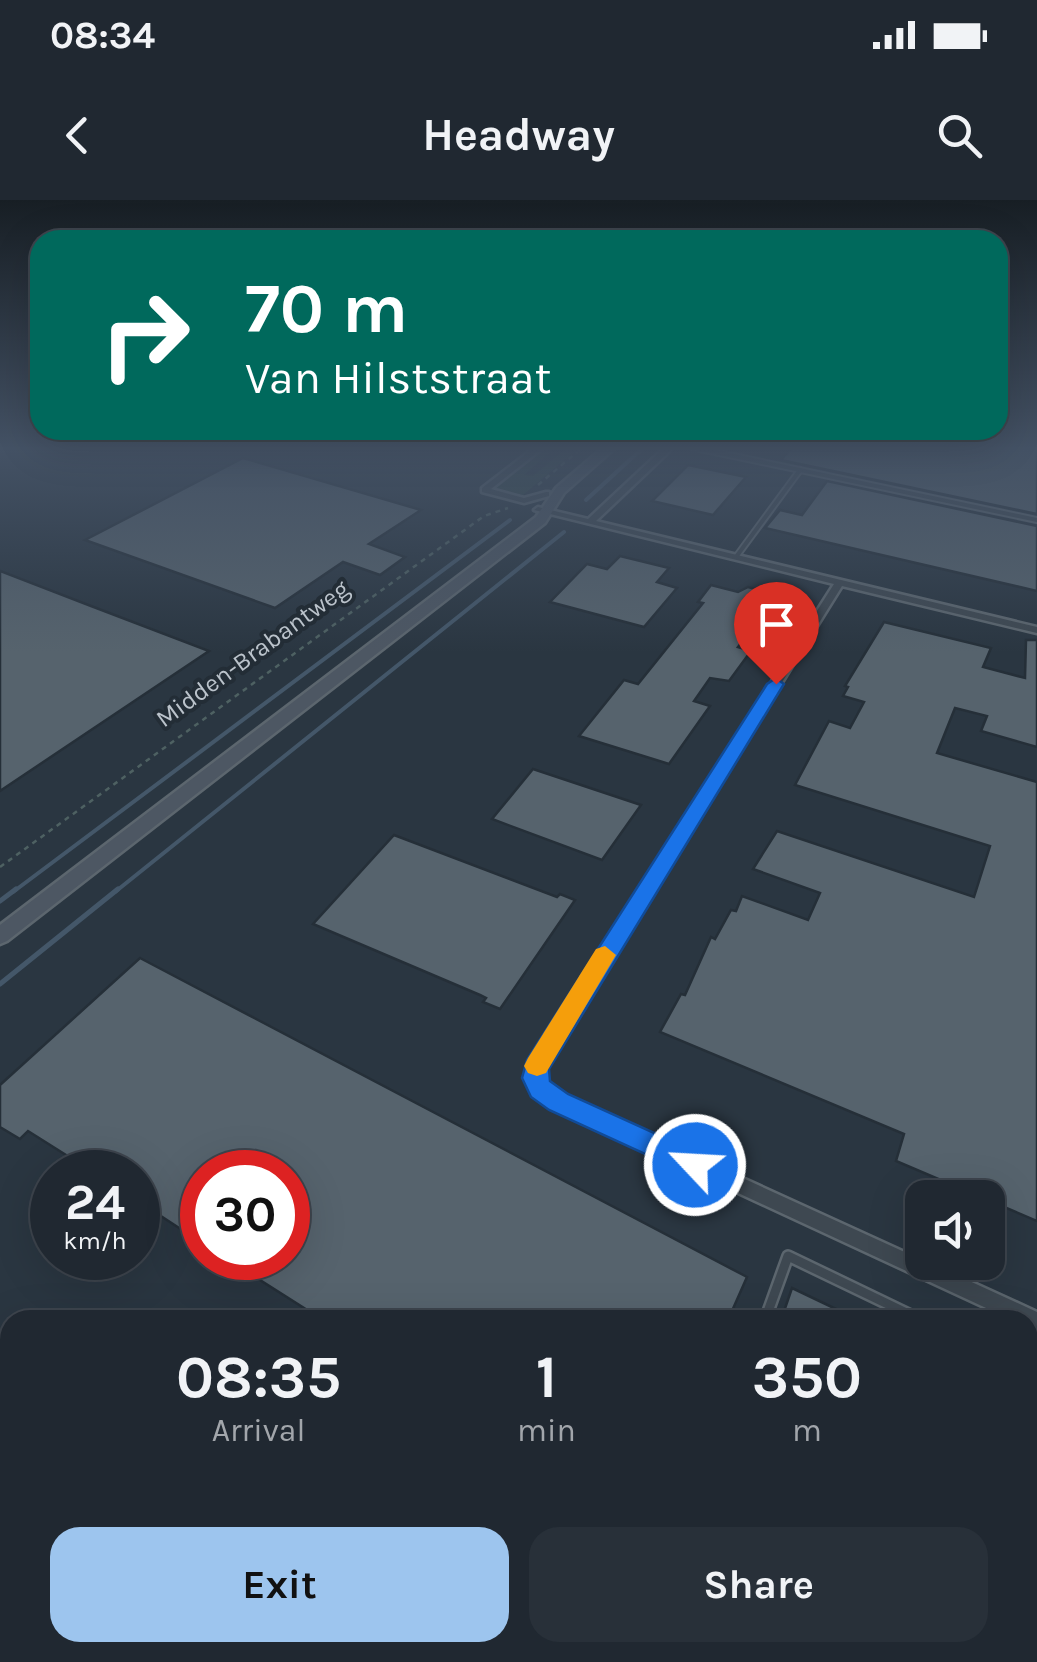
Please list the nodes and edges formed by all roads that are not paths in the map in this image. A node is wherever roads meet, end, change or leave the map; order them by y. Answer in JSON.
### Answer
{"nodes":[{"id":1,"x":539,"y":515,"type":"edge"},
{"id":2,"x":563,"y":515,"type":"edge"},
{"id":3,"x":597,"y":515,"type":"edge"},
{"id":4,"x":767,"y":515,"type":"edge"},
{"id":5,"x":590,"y":522,"type":"junction"},
{"id":6,"x":736,"y":557,"type":"junction"},
{"id":7,"x":839,"y":582,"type":"junction"},
{"id":8,"x":1037,"y":630,"type":"edge"},
{"id":9,"x":0,"y":936,"type":"edge"},
{"id":10,"x":769,"y":1310,"type":"edge"},
{"id":11,"x":900,"y":1310,"type":"edge"},
{"id":12,"x":1011,"y":1310,"type":"edge"}],
"edges":[{"from":1,"to":9,"type":"street"},
{"from":2,"to":5,"type":"street"},
{"from":3,"to":5,"type":"street"},
{"from":4,"to":6,"type":"lane"},
{"from":5,"to":6,"type":"street"},
{"from":6,"to":7,"type":"street"},
{"from":7,"to":8,"type":"street"},
{"from":7,"to":12,"type":"street"},
{"from":10,"to":11,"type":"lane"}]}
